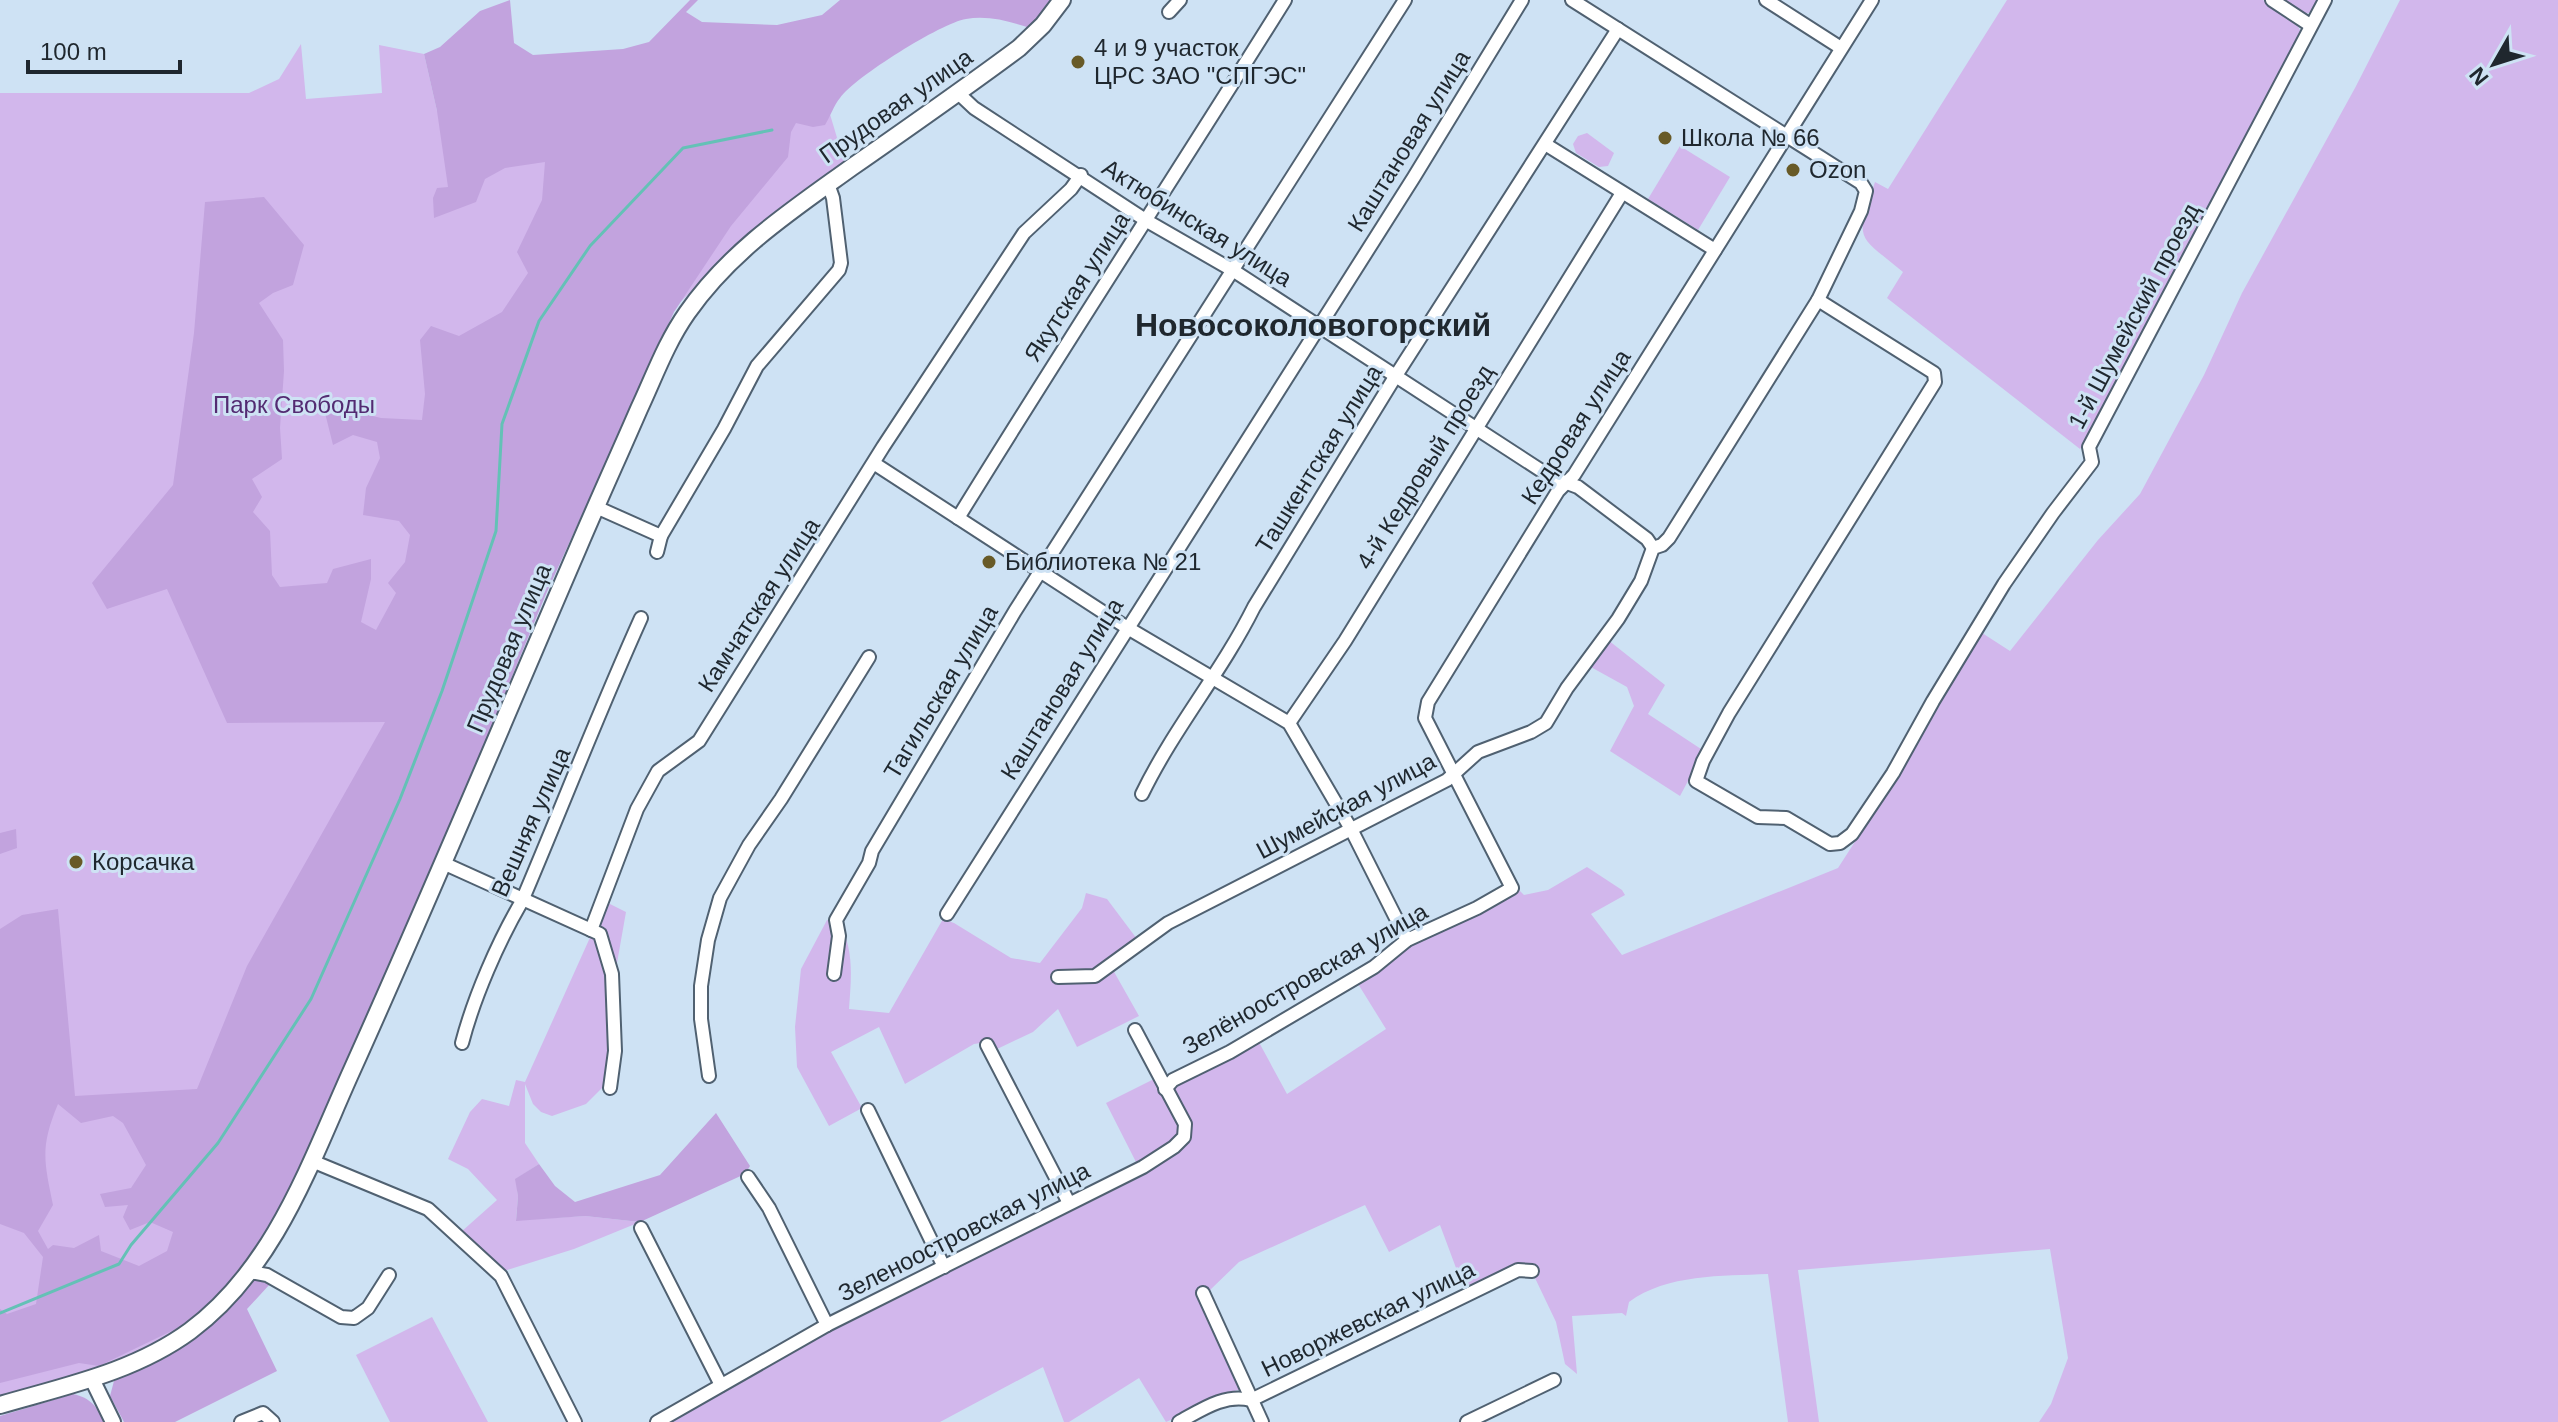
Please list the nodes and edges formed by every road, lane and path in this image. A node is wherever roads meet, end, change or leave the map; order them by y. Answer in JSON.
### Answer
{"nodes":[{"id":1,"x":1062,"y":0,"type":"edge"},
{"id":2,"x":1180,"y":0,"type":"edge"},
{"id":3,"x":1285,"y":0,"type":"edge"},
{"id":4,"x":1405,"y":0,"type":"edge"},
{"id":5,"x":1522,"y":0,"type":"edge"},
{"id":6,"x":1572,"y":0,"type":"edge"},
{"id":7,"x":1766,"y":0,"type":"edge"},
{"id":8,"x":1872,"y":0,"type":"edge"},
{"id":9,"x":2272,"y":0,"type":"edge"},
{"id":10,"x":2325,"y":0,"type":"edge"},
{"id":11,"x":1169,"y":12,"type":"dead end"},
{"id":12,"x":2310,"y":25,"type":"junction"},
{"id":13,"x":1618,"y":29,"type":"junction"},
{"id":14,"x":1841,"y":48,"type":"junction"},
{"id":15,"x":957,"y":92,"type":"junction"},
{"id":16,"x":1787,"y":135,"type":"junction"},
{"id":17,"x":1545,"y":144,"type":"junction"},
{"id":18,"x":1081,"y":175,"type":"junction"},
{"id":19,"x":828,"y":184,"type":"junction"},
{"id":20,"x":1622,"y":193,"type":"junction"},
{"id":21,"x":1147,"y":221,"type":"junction"},
{"id":22,"x":1715,"y":250,"type":"junction"},
{"id":23,"x":1234,"y":271,"type":"junction"},
{"id":24,"x":1818,"y":300,"type":"junction"},
{"id":25,"x":1318,"y":325,"type":"junction"},
{"id":26,"x":1395,"y":377,"type":"junction"},
{"id":27,"x":1475,"y":428,"type":"junction"},
{"id":28,"x":875,"y":464,"type":"junction"},
{"id":29,"x":1567,"y":483,"type":"junction"},
{"id":30,"x":596,"y":507,"type":"junction"},
{"id":31,"x":958,"y":518,"type":"junction"},
{"id":32,"x":661,"y":536,"type":"junction"},
{"id":33,"x":1653,"y":548,"type":"junction"},
{"id":34,"x":657,"y":552,"type":"dead end"},
{"id":35,"x":1042,"y":571,"type":"junction"},
{"id":36,"x":641,"y":618,"type":"dead end"},
{"id":37,"x":1126,"y":627,"type":"junction"},
{"id":38,"x":869,"y":657,"type":"dead end"},
{"id":39,"x":1212,"y":678,"type":"junction"},
{"id":40,"x":1289,"y":723,"type":"junction"},
{"id":41,"x":1454,"y":774,"type":"junction"},
{"id":42,"x":1142,"y":794,"type":"dead end"},
{"id":43,"x":1351,"y":829,"type":"junction"},
{"id":44,"x":443,"y":863,"type":"junction"},
{"id":45,"x":1512,"y":888,"type":"joint"},
{"id":46,"x":522,"y":901,"type":"junction"},
{"id":47,"x":947,"y":914,"type":"dead end"},
{"id":48,"x":591,"y":930,"type":"junction"},
{"id":49,"x":1407,"y":940,"type":"junction"},
{"id":50,"x":834,"y":974,"type":"dead end"},
{"id":51,"x":1058,"y":977,"type":"dead end"},
{"id":52,"x":1135,"y":1030,"type":"dead end"},
{"id":53,"x":462,"y":1043,"type":"dead end"},
{"id":54,"x":987,"y":1045,"type":"dead end"},
{"id":55,"x":709,"y":1076,"type":"dead end"},
{"id":56,"x":610,"y":1088,"type":"dead end"},
{"id":57,"x":1165,"y":1089,"type":"junction"},
{"id":58,"x":868,"y":1110,"type":"dead end"},
{"id":59,"x":312,"y":1161,"type":"junction"},
{"id":60,"x":748,"y":1177,"type":"dead end"},
{"id":61,"x":1069,"y":1203,"type":"junction"},
{"id":62,"x":641,"y":1228,"type":"dead end"},
{"id":63,"x":944,"y":1267,"type":"junction"},
{"id":64,"x":1532,"y":1271,"type":"dead end"},
{"id":65,"x":250,"y":1272,"type":"junction"},
{"id":66,"x":389,"y":1275,"type":"dead end"},
{"id":67,"x":1203,"y":1293,"type":"dead end"},
{"id":68,"x":827,"y":1325,"type":"junction"},
{"id":69,"x":92,"y":1379,"type":"junction"},
{"id":70,"x":1554,"y":1380,"type":"dead end"},
{"id":71,"x":721,"y":1385,"type":"junction"},
{"id":72,"x":1251,"y":1400,"type":"junction"},
{"id":73,"x":0,"y":1405,"type":"edge"},
{"id":74,"x":113,"y":1422,"type":"edge"},
{"id":75,"x":241,"y":1422,"type":"edge"},
{"id":76,"x":273,"y":1422,"type":"edge"},
{"id":77,"x":575,"y":1422,"type":"edge"},
{"id":78,"x":657,"y":1422,"type":"edge"},
{"id":79,"x":1179,"y":1422,"type":"edge"},
{"id":80,"x":1262,"y":1422,"type":"edge"},
{"id":81,"x":1467,"y":1422,"type":"edge"}],
"edges":[{"from":1,"to":15,"type":"main road","name":"Прудовая улица"},
{"from":2,"to":11,"type":"street"},
{"from":3,"to":21,"type":"street","name":"Якутская улица"},
{"from":4,"to":23,"type":"street","name":"Тагильская улица"},
{"from":5,"to":25,"type":"street","name":"Каштановая улица"},
{"from":6,"to":13,"type":"street"},
{"from":7,"to":14,"type":"street"},
{"from":8,"to":14,"type":"street","name":"Кедровая улица"},
{"from":9,"to":12,"type":"street"},
{"from":10,"to":12,"type":"street","name":"1-й Шумейский проезд"},
{"from":12,"to":24,"type":"street","name":"1-й Шумейский проезд"},
{"from":13,"to":16,"type":"street"},
{"from":13,"to":17,"type":"street","name":"Ташкентская улица"},
{"from":14,"to":16,"type":"street","name":"Кедровая улица"},
{"from":15,"to":18,"type":"street","name":"Актюбинская улица"},
{"from":15,"to":19,"type":"main road","name":"Прудовая улица"},
{"from":16,"to":22,"type":"street","name":"Кедровая улица"},
{"from":16,"to":24,"type":"street","name":"Шумейская улица"},
{"from":17,"to":20,"type":"street"},
{"from":17,"to":26,"type":"street","name":"Ташкентская улица"},
{"from":18,"to":21,"type":"street","name":"Актюбинская улица"},
{"from":18,"to":28,"type":"street","name":"Камчатская улица"},
{"from":19,"to":30,"type":"main road","name":"Прудовая улица"},
{"from":19,"to":32,"type":"street"},
{"from":20,"to":22,"type":"street"},
{"from":20,"to":27,"type":"street","name":"4-й Кедровый проезд"},
{"from":21,"to":23,"type":"street","name":"Актюбинская улица"},
{"from":21,"to":31,"type":"street","name":"Якутская улица"},
{"from":22,"to":29,"type":"street","name":"Кедровая улица"},
{"from":23,"to":25,"type":"street","name":"Актюбинская улица"},
{"from":23,"to":35,"type":"street","name":"Тагильская улица"},
{"from":24,"to":33,"type":"street","name":"Шумейская улица"},
{"from":25,"to":26,"type":"street","name":"Актюбинская улица"},
{"from":25,"to":37,"type":"street","name":"Каштановая улица"},
{"from":26,"to":27,"type":"street","name":"Актюбинская улица"},
{"from":26,"to":39,"type":"street","name":"Ташкентская улица"},
{"from":27,"to":29,"type":"street","name":"Актюбинская улица"},
{"from":27,"to":40,"type":"street","name":"4-й Кедровый проезд"},
{"from":28,"to":31,"type":"street"},
{"from":28,"to":48,"type":"street","name":"Камчатская улица"},
{"from":29,"to":33,"type":"street","name":"Актюбинская улица"},
{"from":29,"to":41,"type":"street","name":"Кедровая улица"},
{"from":30,"to":32,"type":"street"},
{"from":30,"to":44,"type":"main road","name":"Прудовая улица"},
{"from":31,"to":35,"type":"street"},
{"from":32,"to":34,"type":"street"},
{"from":33,"to":41,"type":"street","name":"Шумейская улица"},
{"from":35,"to":37,"type":"street"},
{"from":35,"to":50,"type":"street","name":"Тагильская улица"},
{"from":36,"to":46,"type":"street","name":"Вешняя улица"},
{"from":37,"to":39,"type":"street"},
{"from":37,"to":47,"type":"street","name":"Каштановая улица"},
{"from":38,"to":55,"type":"street"},
{"from":39,"to":40,"type":"street"},
{"from":39,"to":42,"type":"street","name":"Ташкентская улица"},
{"from":40,"to":43,"type":"street"},
{"from":41,"to":43,"type":"street","name":"Шумейская улица"},
{"from":41,"to":45,"type":"street","name":"Кедровая улица"},
{"from":43,"to":49,"type":"street"},
{"from":43,"to":51,"type":"street","name":"Шумейская улица"},
{"from":44,"to":46,"type":"street"},
{"from":44,"to":59,"type":"main road","name":"Прудовая улица"},
{"from":45,"to":49,"type":"street","name":"Зелёноостровская улица"},
{"from":46,"to":48,"type":"street"},
{"from":46,"to":53,"type":"street","name":"Вешняя улица"},
{"from":48,"to":56,"type":"street"},
{"from":49,"to":57,"type":"street","name":"Зелёноостровская улица"},
{"from":52,"to":57,"type":"street","name":"Зеленоостровская улица"},
{"from":54,"to":61,"type":"street"},
{"from":57,"to":61,"type":"street","name":"Зеленоостровская улица"},
{"from":58,"to":63,"type":"street"},
{"from":59,"to":65,"type":"main road","name":"Прудовая улица"},
{"from":59,"to":77,"type":"street"},
{"from":60,"to":68,"type":"street"},
{"from":61,"to":63,"type":"street","name":"Зеленоостровская улица"},
{"from":62,"to":71,"type":"street"},
{"from":63,"to":68,"type":"street","name":"Зеленоостровская улица"},
{"from":64,"to":72,"type":"street","name":"Новоржевская улица"},
{"from":65,"to":66,"type":"street"},
{"from":65,"to":69,"type":"main road","name":"Прудовая улица"},
{"from":67,"to":72,"type":"street"},
{"from":68,"to":71,"type":"street","name":"Зеленоостровская улица"},
{"from":69,"to":73,"type":"main road","name":"Прудовая улица"},
{"from":69,"to":74,"type":"street"},
{"from":70,"to":81,"type":"street"},
{"from":71,"to":78,"type":"street","name":"Зеленоостровская улица"},
{"from":72,"to":79,"type":"street","name":"Новоржевская улица"},
{"from":72,"to":80,"type":"street"},
{"from":75,"to":76,"type":"street"}]}
